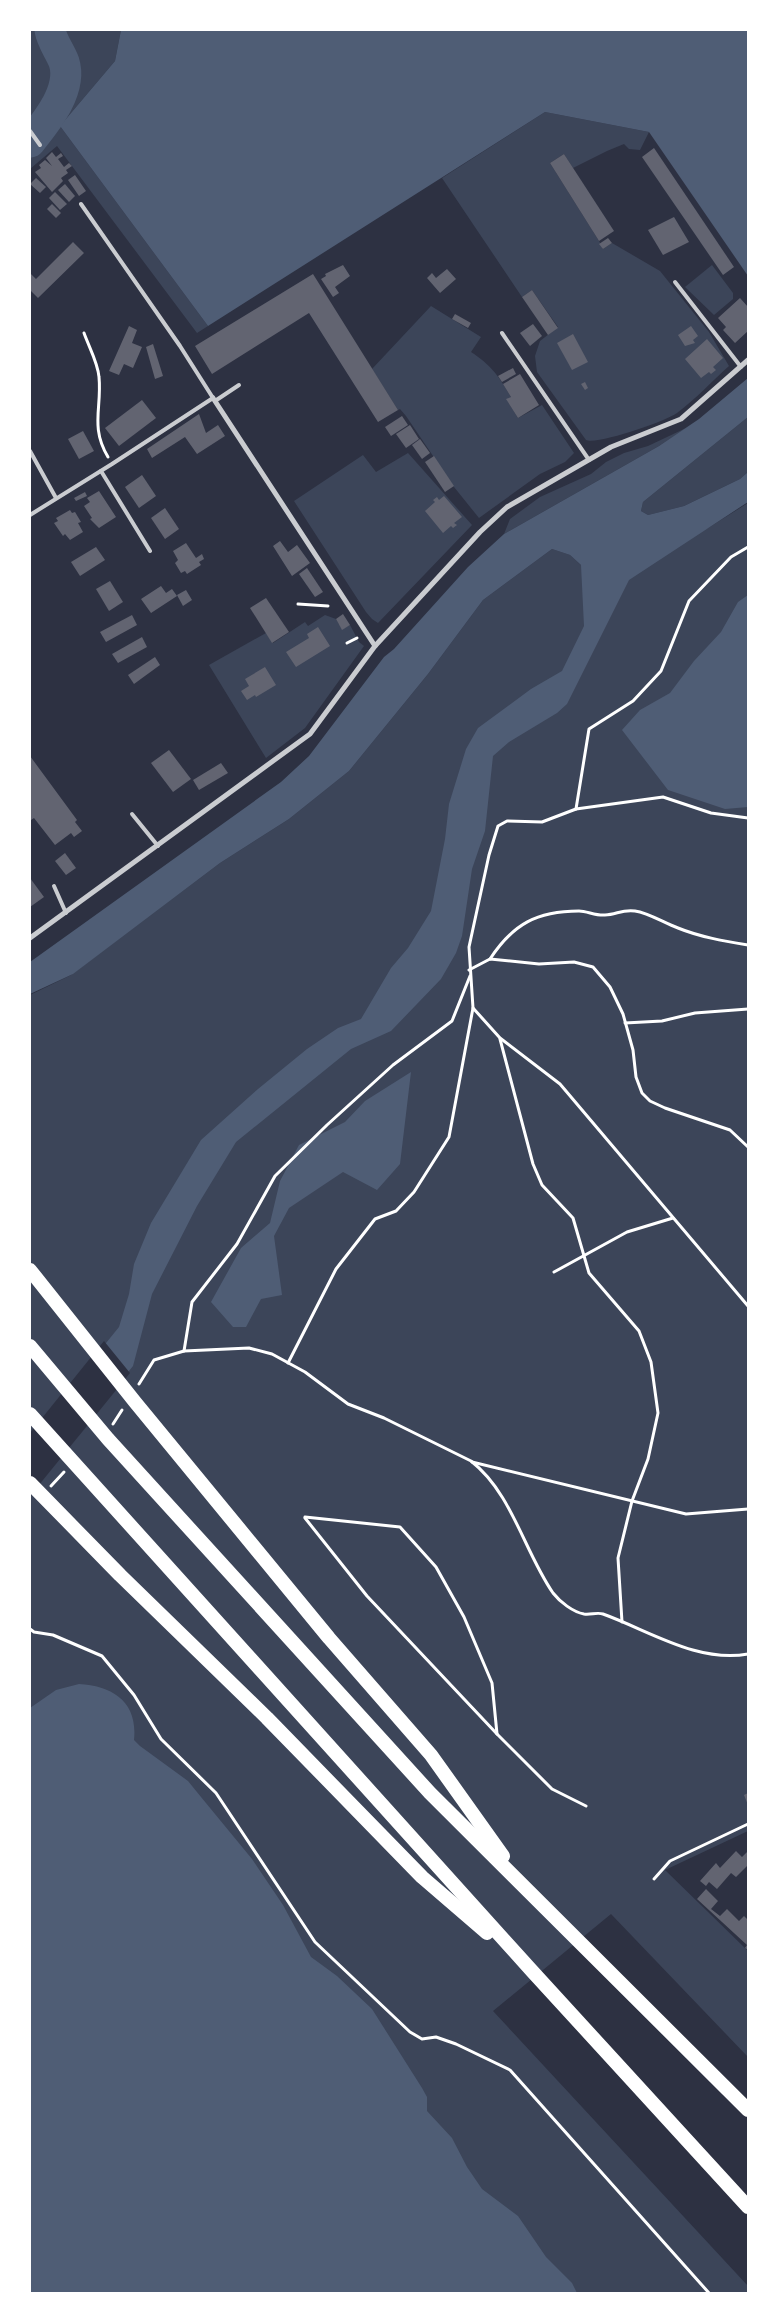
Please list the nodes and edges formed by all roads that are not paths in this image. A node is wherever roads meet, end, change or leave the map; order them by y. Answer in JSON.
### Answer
{"nodes":[{"id":1,"x":30,"y":131,"type":"edge"},
{"id":2,"x":40,"y":145,"type":"dead end"},
{"id":3,"x":81,"y":204,"type":"dead end"},
{"id":4,"x":674,"y":282,"type":"dead end"},
{"id":5,"x":502,"y":333,"type":"dead end"},
{"id":6,"x":748,"y":360,"type":"edge"},
{"id":7,"x":741,"y":367,"type":"junction"},
{"id":8,"x":239,"y":385,"type":"dead end"},
{"id":9,"x":214,"y":399,"type":"junction"},
{"id":10,"x":30,"y":451,"type":"edge"},
{"id":11,"x":589,"y":460,"type":"junction"},
{"id":12,"x":101,"y":471,"type":"junction"},
{"id":13,"x":56,"y":498,"type":"junction"},
{"id":14,"x":30,"y":515,"type":"edge"},
{"id":15,"x":150,"y":551,"type":"dead end"},
{"id":16,"x":375,"y":646,"type":"junction"},
{"id":17,"x":132,"y":814,"type":"dead end"},
{"id":18,"x":158,"y":846,"type":"junction"},
{"id":19,"x":54,"y":886,"type":"dead end"},
{"id":20,"x":66,"y":913,"type":"junction"},
{"id":21,"x":30,"y":938,"type":"edge"},
{"id":22,"x":30,"y":1270,"type":"edge"},
{"id":23,"x":30,"y":1346,"type":"edge"},
{"id":24,"x":30,"y":1414,"type":"edge"},
{"id":25,"x":30,"y":1484,"type":"edge"},
{"id":26,"x":525,"y":1886,"type":"junction"},
{"id":27,"x":532,"y":1970,"type":"junction"},
{"id":28,"x":748,"y":2110,"type":"edge"},
{"id":29,"x":748,"y":2207,"type":"edge"}],
"edges":[{"from":1,"to":2,"type":"lane"},
{"from":3,"to":9,"type":"lane"},
{"from":4,"to":7,"type":"lane"},
{"from":5,"to":11,"type":"lane"},
{"from":6,"to":7,"type":"street"},
{"from":7,"to":11,"type":"street"},
{"from":8,"to":9,"type":"lane"},
{"from":9,"to":12,"type":"lane"},
{"from":9,"to":16,"type":"street"},
{"from":10,"to":13,"type":"lane"},
{"from":11,"to":16,"type":"street"},
{"from":12,"to":13,"type":"lane"},
{"from":12,"to":15,"type":"lane"},
{"from":13,"to":14,"type":"lane"},
{"from":16,"to":18,"type":"street"},
{"from":17,"to":18,"type":"lane"},
{"from":18,"to":20,"type":"street"},
{"from":19,"to":20,"type":"lane"},
{"from":20,"to":21,"type":"street"},
{"from":22,"to":26,"type":"highway"},
{"from":23,"to":26,"type":"highway"},
{"from":24,"to":27,"type":"highway"},
{"from":25,"to":27,"type":"highway"},
{"from":26,"to":28,"type":"highway"},
{"from":27,"to":29,"type":"highway"}]}
